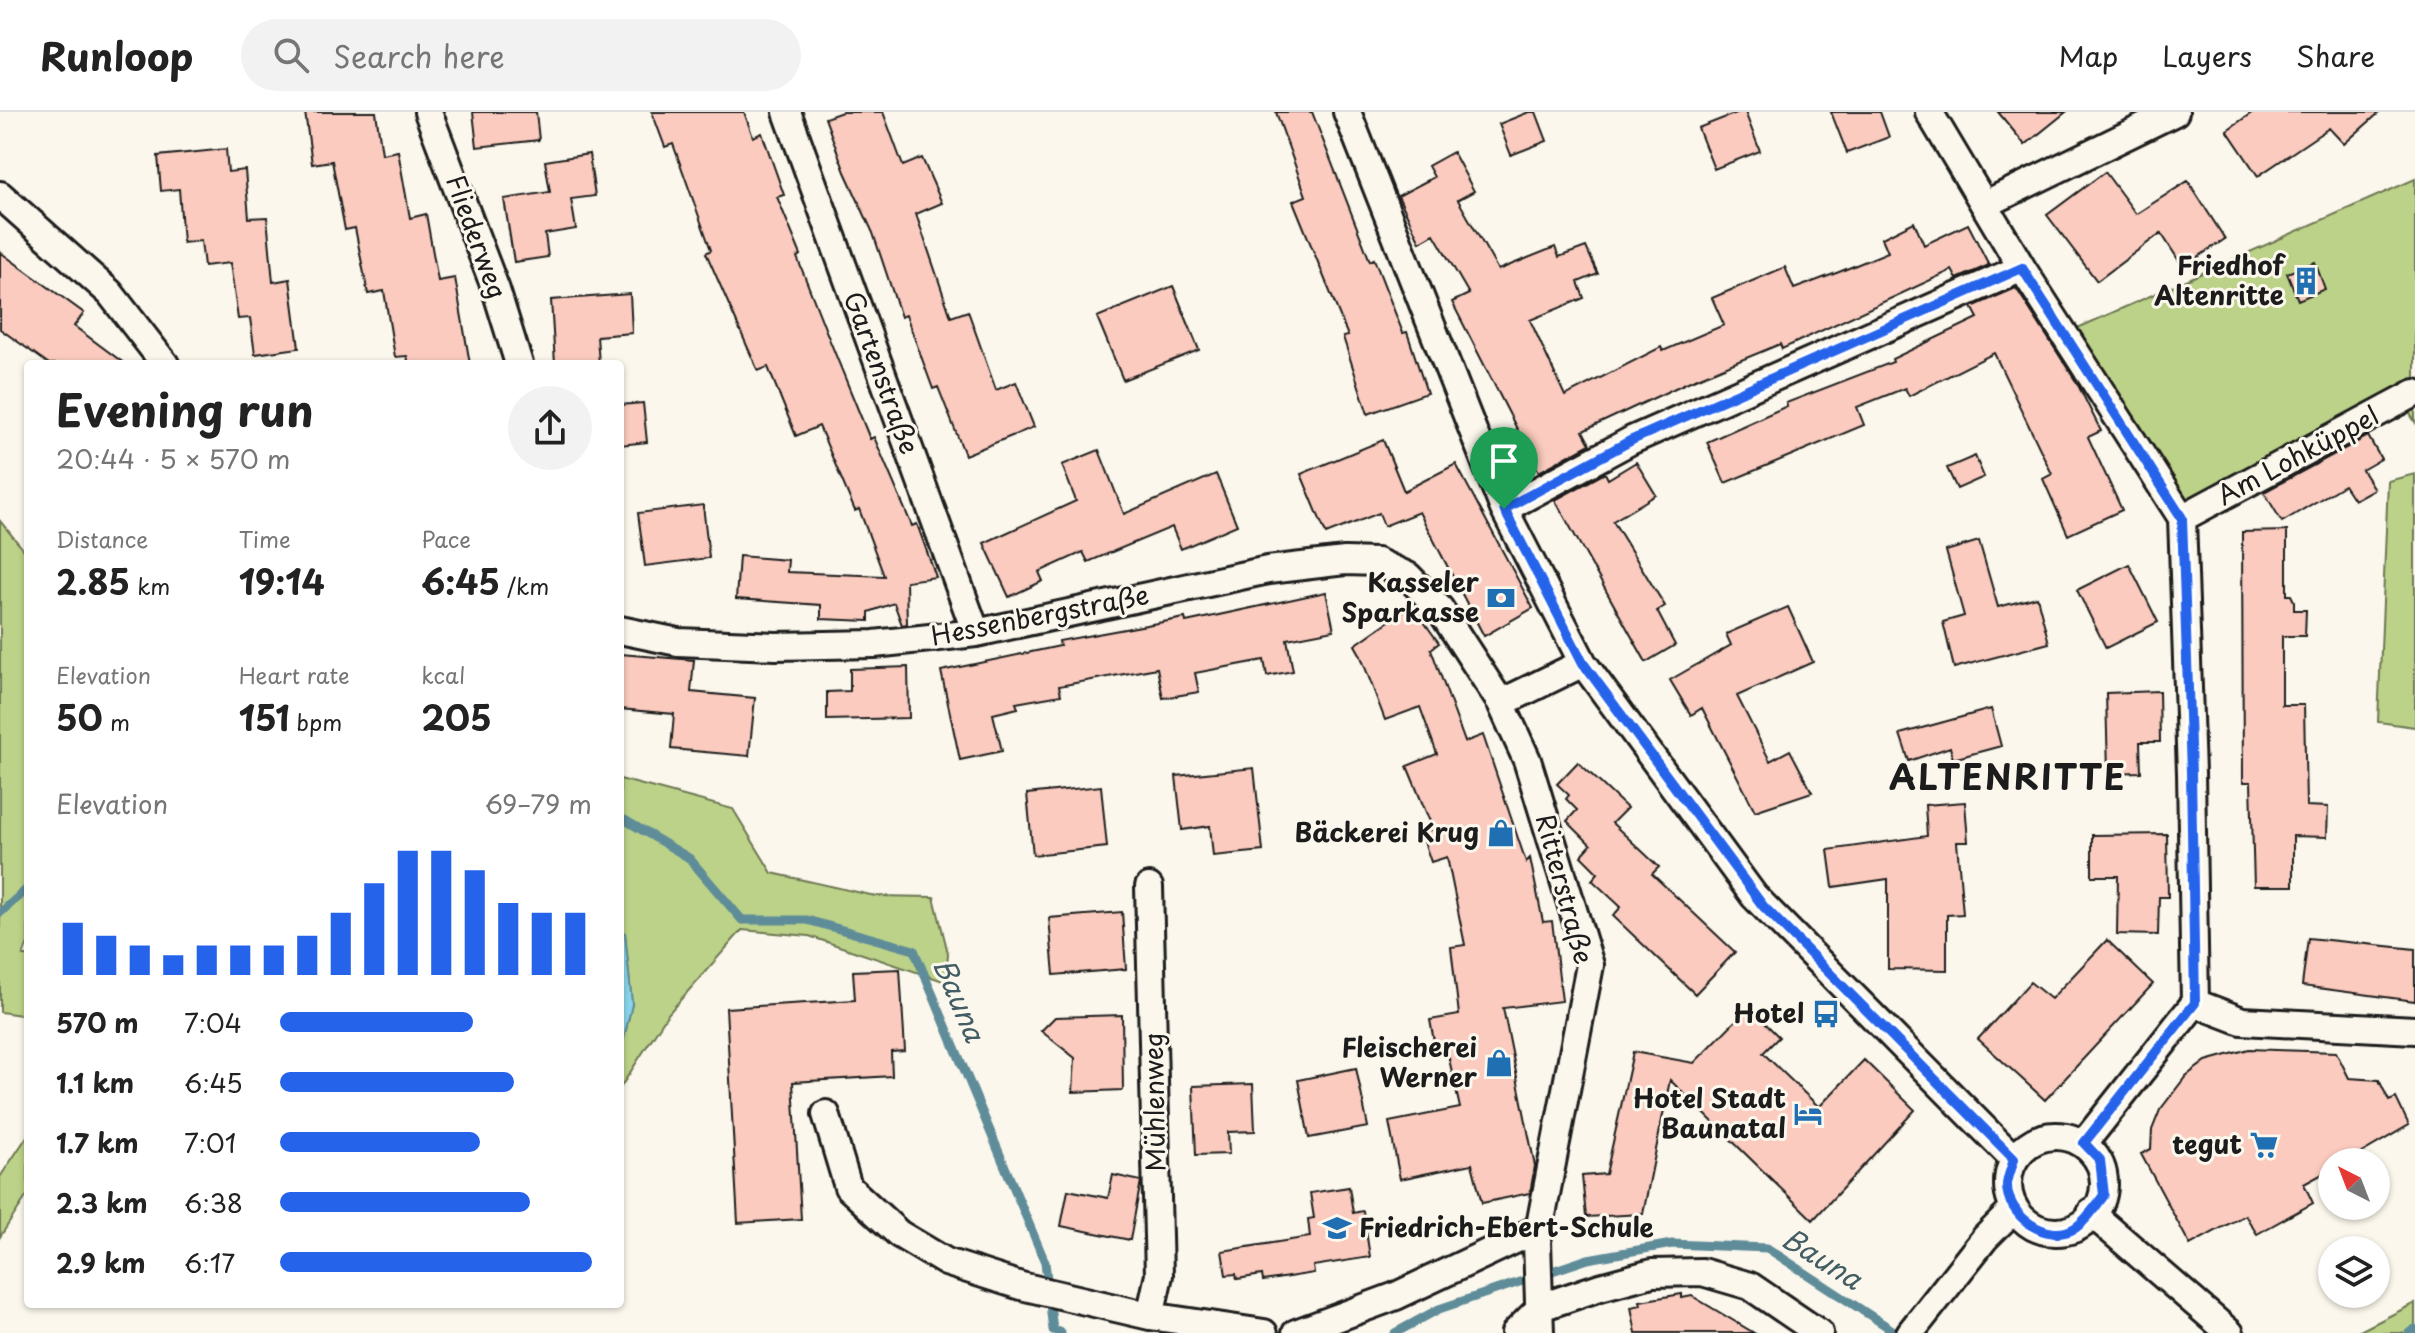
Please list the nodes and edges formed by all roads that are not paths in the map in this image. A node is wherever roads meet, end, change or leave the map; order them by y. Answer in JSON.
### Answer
{"nodes":[{"id":1,"x":428,"y":112,"type":"edge"},
{"id":2,"x":787,"y":112,"type":"edge"},
{"id":3,"x":1347,"y":112,"type":"edge"},
{"id":4,"x":1929,"y":112,"type":"edge"},
{"id":5,"x":2175,"y":112,"type":"edge"},
{"id":6,"x":0,"y":195,"type":"edge"},
{"id":7,"x":1986,"y":204,"type":"junction"},
{"id":8,"x":2022,"y":268,"type":"junction"},
{"id":9,"x":162,"y":360,"type":"edge"},
{"id":10,"x":518,"y":360,"type":"edge"},
{"id":11,"x":2415,"y":393,"type":"edge"},
{"id":12,"x":1504,"y":509,"type":"junction"},
{"id":13,"x":2182,"y":518,"type":"junction"},
{"id":14,"x":1408,"y":576,"type":"joint"},
{"id":15,"x":624,"y":631,"type":"edge"},
{"id":16,"x":976,"y":633,"type":"junction"},
{"id":17,"x":1583,"y":663,"type":"junction"},
{"id":18,"x":1501,"y":703,"type":"junction"},
{"id":19,"x":1149,"y":887,"type":"dead end"},
{"id":20,"x":2195,"y":1003,"type":"junction"},
{"id":21,"x":2415,"y":1030,"type":"edge"},
{"id":22,"x":826,"y":1114,"type":"dead end"},
{"id":23,"x":2084,"y":1143,"type":"junction"},
{"id":24,"x":2014,"y":1159,"type":"junction"},
{"id":25,"x":2014,"y":1209,"type":"junction"},
{"id":26,"x":2091,"y":1213,"type":"junction"},
{"id":27,"x":1539,"y":1239,"type":"junction"},
{"id":28,"x":1540,"y":1310,"type":"edge"},
{"id":29,"x":1150,"y":1316,"type":"junction"},
{"id":30,"x":1917,"y":1325,"type":"edge"},
{"id":31,"x":1264,"y":1333,"type":"edge"},
{"id":32,"x":1296,"y":1333,"type":"edge"},
{"id":33,"x":1515,"y":1333,"type":"edge"},
{"id":34,"x":1819,"y":1333,"type":"edge"},
{"id":35,"x":2230,"y":1333,"type":"edge"}],
"edges":[{"from":1,"to":10,"type":"street","name":"Fliederweg"},
{"from":2,"to":16,"type":"street","name":"Gartenstraße"},
{"from":3,"to":12,"type":"street"},
{"from":4,"to":7,"type":"street"},
{"from":5,"to":7,"type":"street"},
{"from":6,"to":9,"type":"street"},
{"from":7,"to":8,"type":"street"},
{"from":8,"to":12,"type":"street"},
{"from":8,"to":13,"type":"street"},
{"from":11,"to":13,"type":"street","name":"Am Lohküppel"},
{"from":12,"to":17,"type":"street"},
{"from":13,"to":20,"type":"street"},
{"from":14,"to":16,"type":"street","name":"Hessenbergstraße"},
{"from":14,"to":18,"type":"street","name":"Ritterstraße"},
{"from":15,"to":16,"type":"street","name":"Hessenbergstraße"},
{"from":17,"to":18,"type":"street"},
{"from":17,"to":24,"type":"street"},
{"from":18,"to":27,"type":"street","name":"Ritterstraße"},
{"from":19,"to":29,"type":"street","name":"Mühlenweg"},
{"from":20,"to":21,"type":"street"},
{"from":20,"to":23,"type":"street"},
{"from":22,"to":29,"type":"street"},
{"from":23,"to":24,"type":"street"},
{"from":23,"to":26,"type":"street"},
{"from":24,"to":25,"type":"street"},
{"from":25,"to":26,"type":"street"},
{"from":25,"to":30,"type":"street"},
{"from":26,"to":35,"type":"street"},
{"from":27,"to":28,"type":"street","name":"Ritterstraße"},
{"from":27,"to":32,"type":"street"},
{"from":28,"to":33,"type":"street"},
{"from":28,"to":34,"type":"street"},
{"from":29,"to":31,"type":"street"}]}
